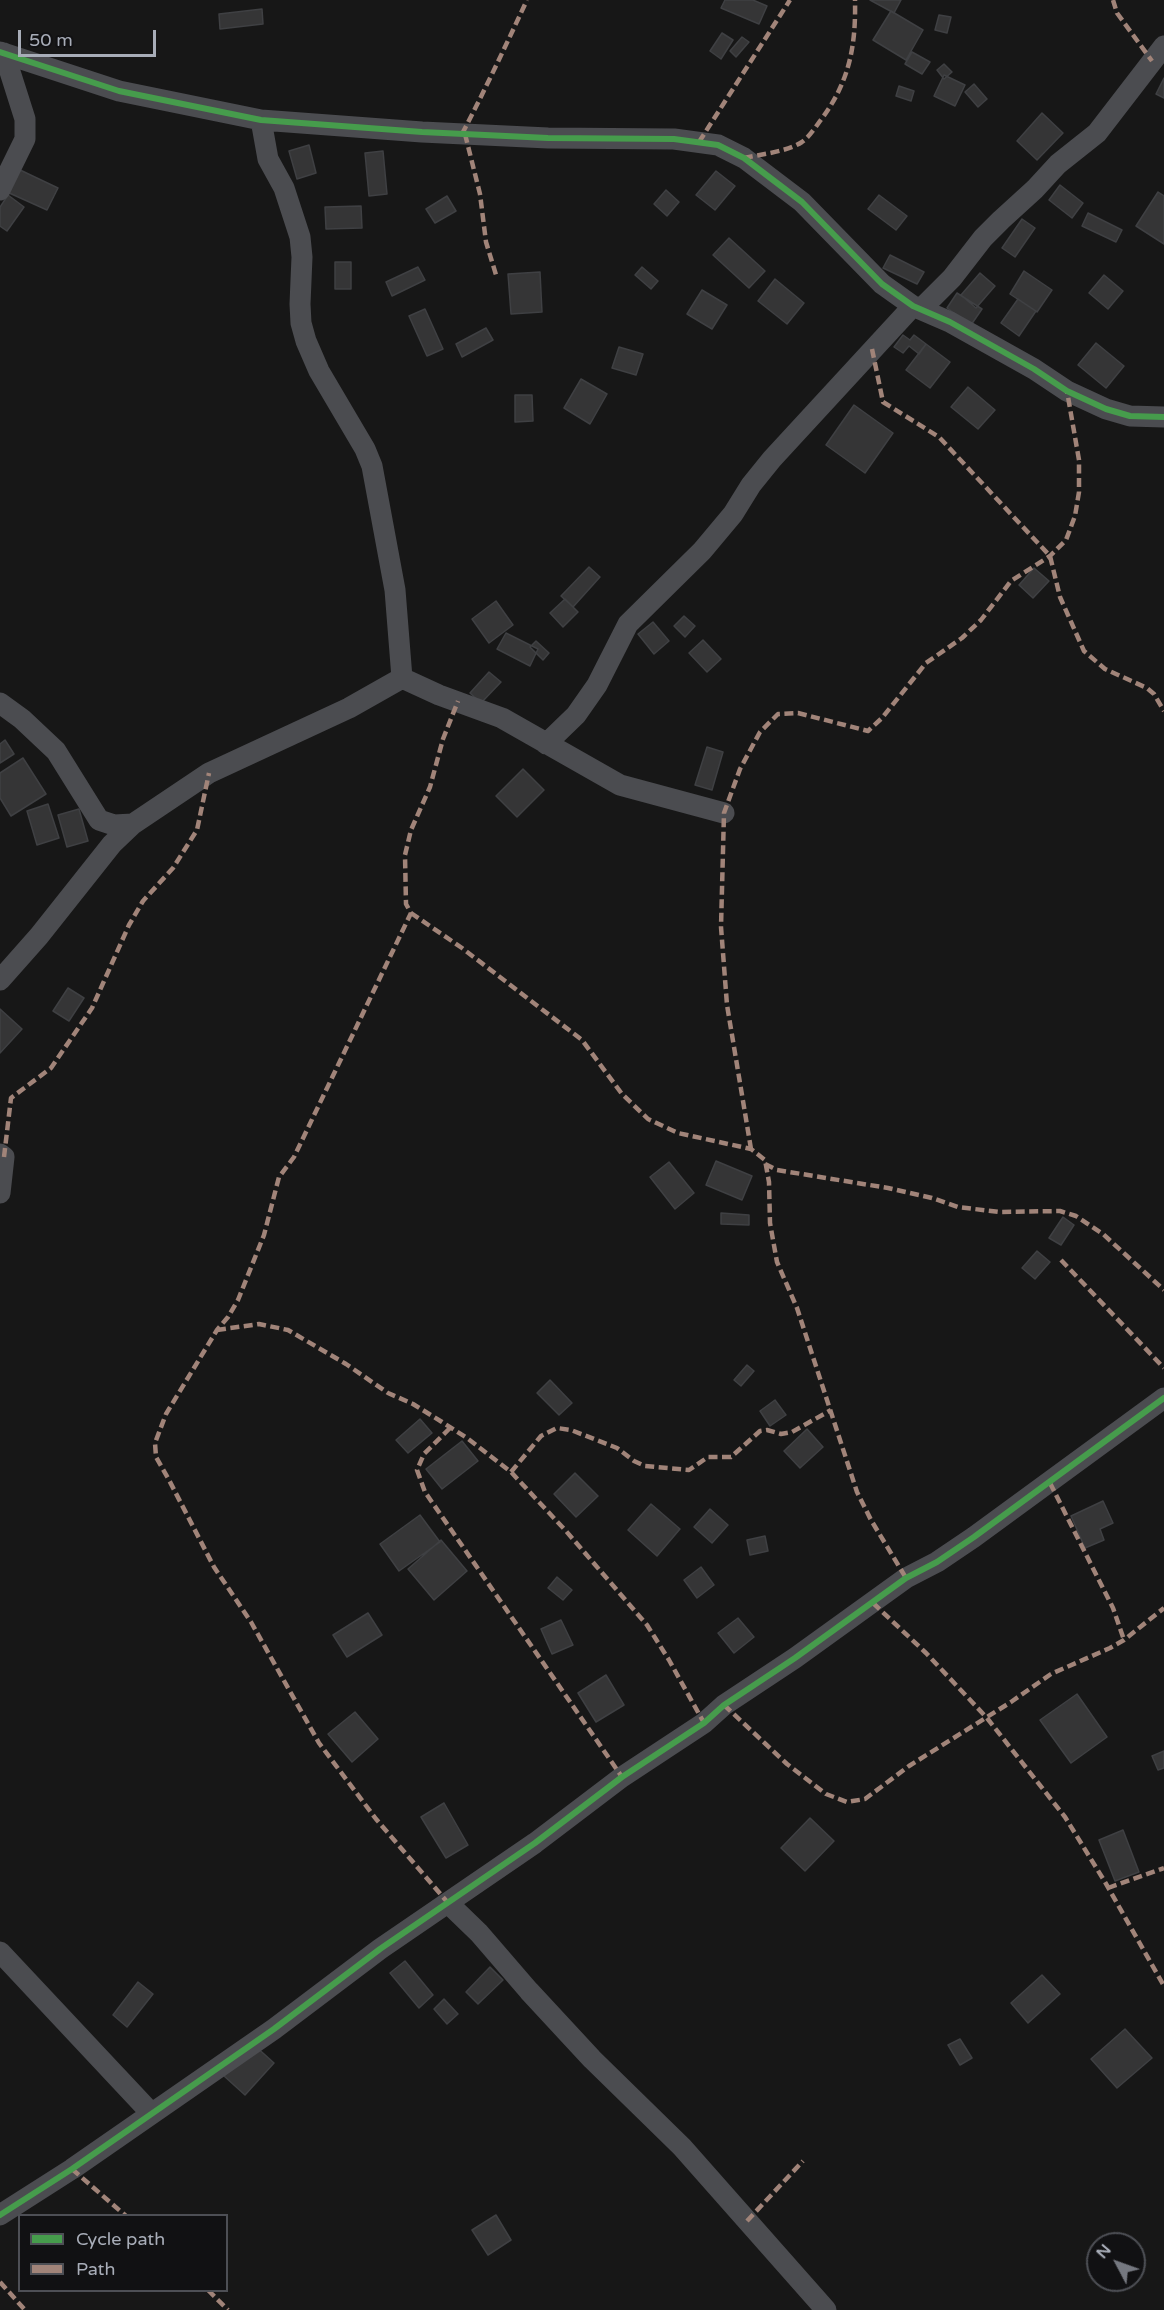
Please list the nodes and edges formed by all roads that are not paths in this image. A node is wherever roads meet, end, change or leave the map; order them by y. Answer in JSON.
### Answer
{"nodes":[{"id":1,"x":1164,"y":46,"type":"edge"},
{"id":2,"x":2,"y":52,"type":"edge"},
{"id":3,"x":261,"y":120,"type":"junction"},
{"id":4,"x":0,"y":190,"type":"edge"},
{"id":5,"x":917,"y":308,"type":"junction"},
{"id":6,"x":1164,"y":417,"type":"edge"},
{"id":7,"x":402,"y":678,"type":"junction"},
{"id":8,"x":0,"y":703,"type":"edge"},
{"id":9,"x":546,"y":744,"type":"junction"},
{"id":10,"x":724,"y":813,"type":"dead end"},
{"id":11,"x":133,"y":824,"type":"junction"},
{"id":12,"x":0,"y":980,"type":"edge"},
{"id":13,"x":0,"y":1154,"type":"edge"},
{"id":14,"x":0,"y":1193,"type":"edge"},
{"id":15,"x":1164,"y":1398,"type":"edge"},
{"id":16,"x":449,"y":1904,"type":"junction"},
{"id":17,"x":0,"y":1952,"type":"edge"},
{"id":18,"x":151,"y":2113,"type":"junction"},
{"id":19,"x":0,"y":2215,"type":"edge"},
{"id":20,"x":826,"y":2310,"type":"edge"}],
"edges":[{"from":1,"to":5,"type":"street"},
{"from":2,"to":3,"type":"street"},
{"from":2,"to":4,"type":"street"},
{"from":3,"to":5,"type":"street"},
{"from":3,"to":7,"type":"street"},
{"from":5,"to":6,"type":"street"},
{"from":5,"to":9,"type":"street"},
{"from":7,"to":9,"type":"street"},
{"from":7,"to":11,"type":"street"},
{"from":8,"to":11,"type":"street"},
{"from":9,"to":10,"type":"street"},
{"from":11,"to":12,"type":"street"},
{"from":13,"to":14,"type":"street"},
{"from":15,"to":16,"type":"street"},
{"from":16,"to":18,"type":"street"},
{"from":16,"to":20,"type":"street"},
{"from":17,"to":18,"type":"street"},
{"from":18,"to":19,"type":"street"}]}
